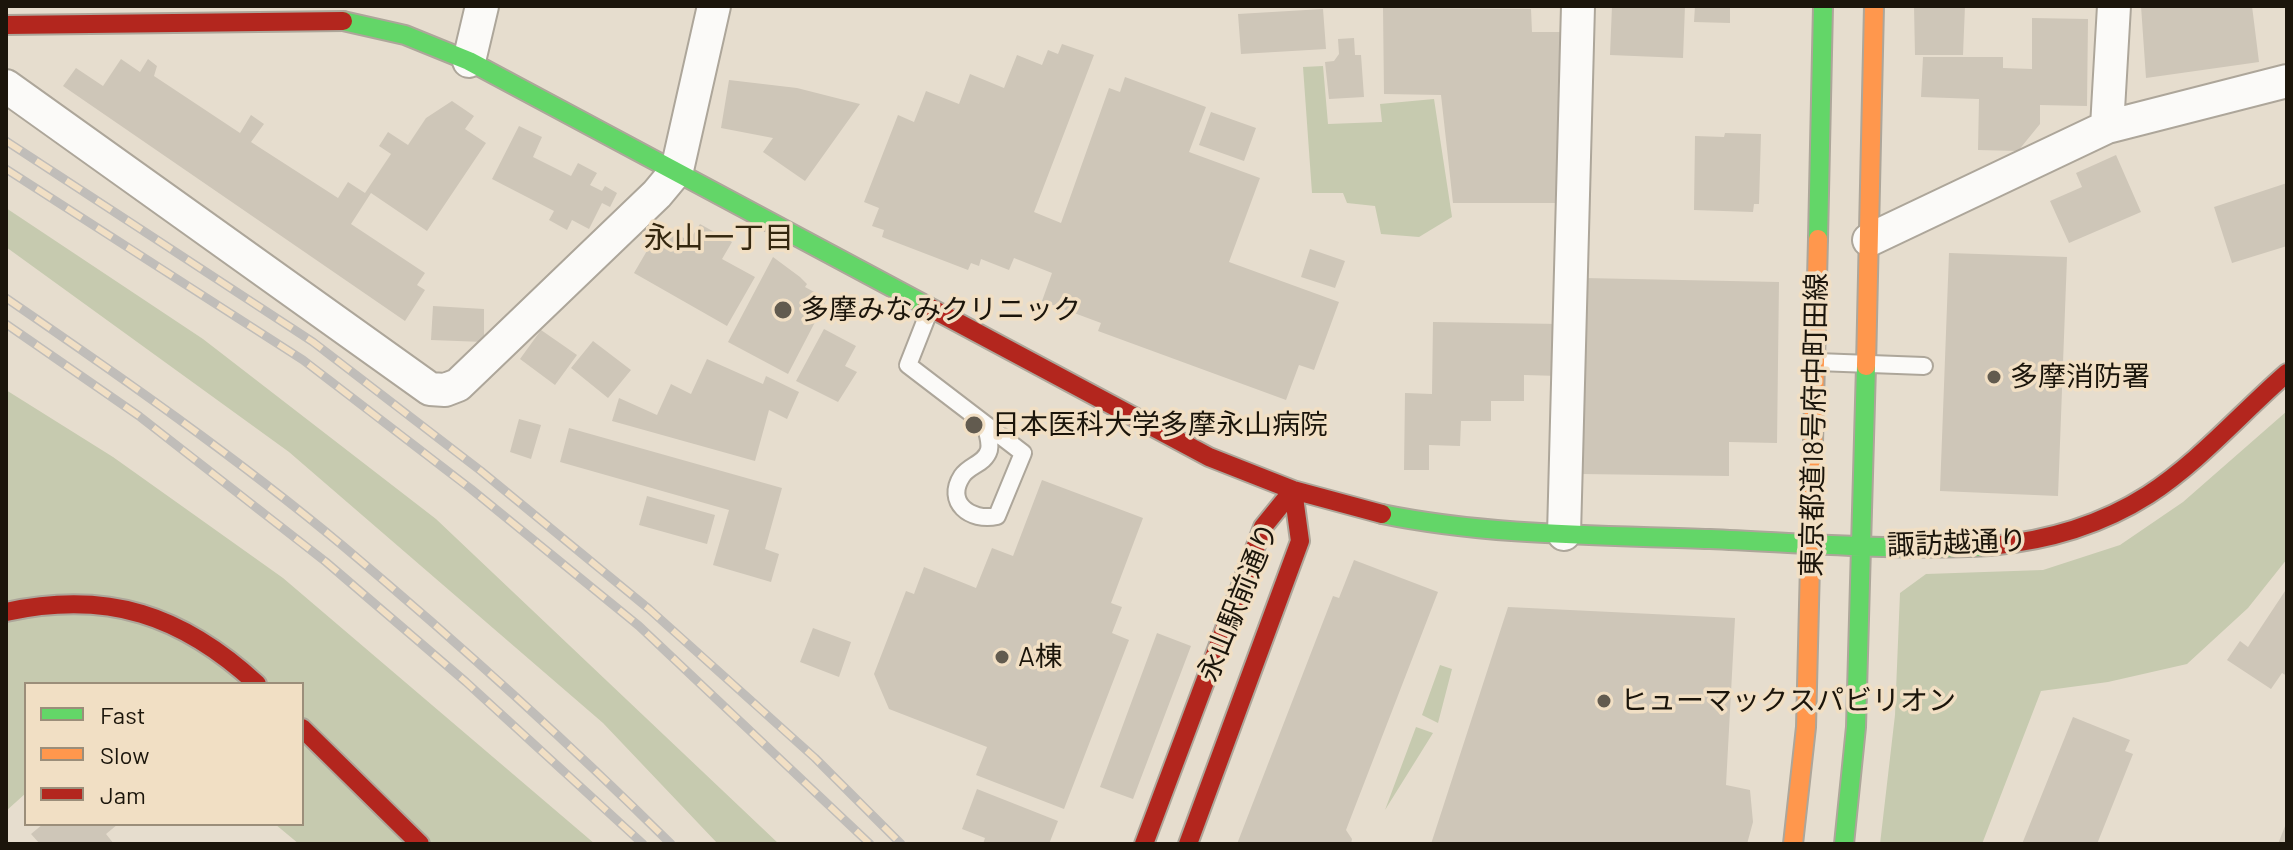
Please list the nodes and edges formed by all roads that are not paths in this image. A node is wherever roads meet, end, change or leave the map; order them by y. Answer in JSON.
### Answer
{"nodes":[{"id":1,"x":482,"y":6,"type":"edge"},
{"id":2,"x":714,"y":6,"type":"edge"},
{"id":3,"x":1578,"y":6,"type":"edge"},
{"id":4,"x":1823,"y":6,"type":"edge"},
{"id":5,"x":1874,"y":6,"type":"edge"},
{"id":6,"x":2114,"y":6,"type":"edge"},
{"id":7,"x":6,"y":25,"type":"edge"},
{"id":8,"x":469,"y":61,"type":"junction"},
{"id":9,"x":2287,"y":81,"type":"edge"},
{"id":10,"x":6,"y":86,"type":"edge"},
{"id":11,"x":2107,"y":127,"type":"junction"},
{"id":12,"x":677,"y":170,"type":"junction"},
{"id":13,"x":1869,"y":240,"type":"junction"},
{"id":14,"x":930,"y":308,"type":"junction"},
{"id":15,"x":1815,"y":362,"type":"junction"},
{"id":16,"x":1866,"y":364,"type":"junction"},
{"id":17,"x":1924,"y":366,"type":"dead end"},
{"id":18,"x":2287,"y":373,"type":"edge"},
{"id":19,"x":985,"y":424,"type":"junction"},
{"id":20,"x":1293,"y":490,"type":"junction"},
{"id":21,"x":1564,"y":534,"type":"junction"},
{"id":22,"x":1811,"y":543,"type":"junction"},
{"id":23,"x":1862,"y":545,"type":"junction"},
{"id":24,"x":6,"y":612,"type":"edge"},
{"id":25,"x":255,"y":682,"type":"edge"},
{"id":26,"x":1210,"y":727,"type":"junction"},
{"id":27,"x":304,"y":730,"type":"edge"},
{"id":28,"x":420,"y":844,"type":"edge"},
{"id":29,"x":1144,"y":844,"type":"edge"},
{"id":30,"x":1188,"y":844,"type":"edge"},
{"id":31,"x":1793,"y":844,"type":"edge"},
{"id":32,"x":1844,"y":844,"type":"edge"}],
"edges":[{"from":1,"to":8,"type":"street"},
{"from":2,"to":12,"type":"street"},
{"from":3,"to":21,"type":"street"},
{"from":4,"to":15,"type":"street","name":"東京都道18号府中町田線"},
{"from":5,"to":13,"type":"street","name":"東京都道18号府中町田線"},
{"from":6,"to":11,"type":"street"},
{"from":7,"to":8,"type":"street","name":"諏訪越通り"},
{"from":8,"to":12,"type":"street","name":"諏訪越通り"},
{"from":9,"to":11,"type":"street"},
{"from":10,"to":12,"type":"street"},
{"from":11,"to":13,"type":"street"},
{"from":12,"to":14,"type":"street","name":"諏訪越通り"},
{"from":13,"to":16,"type":"street","name":"東京都道18号府中町田線"},
{"from":14,"to":19,"type":"lane"},
{"from":14,"to":20,"type":"street","name":"諏訪越通り"},
{"from":15,"to":16,"type":"lane"},
{"from":15,"to":22,"type":"street","name":"東京都道18号府中町田線"},
{"from":16,"to":17,"type":"lane"},
{"from":16,"to":23,"type":"street","name":"東京都道18号府中町田線"},
{"from":18,"to":23,"type":"street","name":"諏訪越通り"},
{"from":19,"to":19,"type":"lane"},
{"from":20,"to":21,"type":"street","name":"諏訪越通り"},
{"from":20,"to":26,"type":"street","name":"永山駅前通り"},
{"from":20,"to":26,"type":"street","name":"永山駅前通り"},
{"from":21,"to":22,"type":"street","name":"諏訪越通り"},
{"from":22,"to":23,"type":"street","name":"諏訪越通り"},
{"from":22,"to":31,"type":"street","name":"東京都道18号府中町田線"},
{"from":23,"to":32,"type":"street","name":"東京都道18号府中町田線"},
{"from":24,"to":25,"type":"street"},
{"from":26,"to":29,"type":"street","name":"永山駅前通り"},
{"from":26,"to":30,"type":"street","name":"永山駅前通り"},
{"from":27,"to":28,"type":"street"}]}
